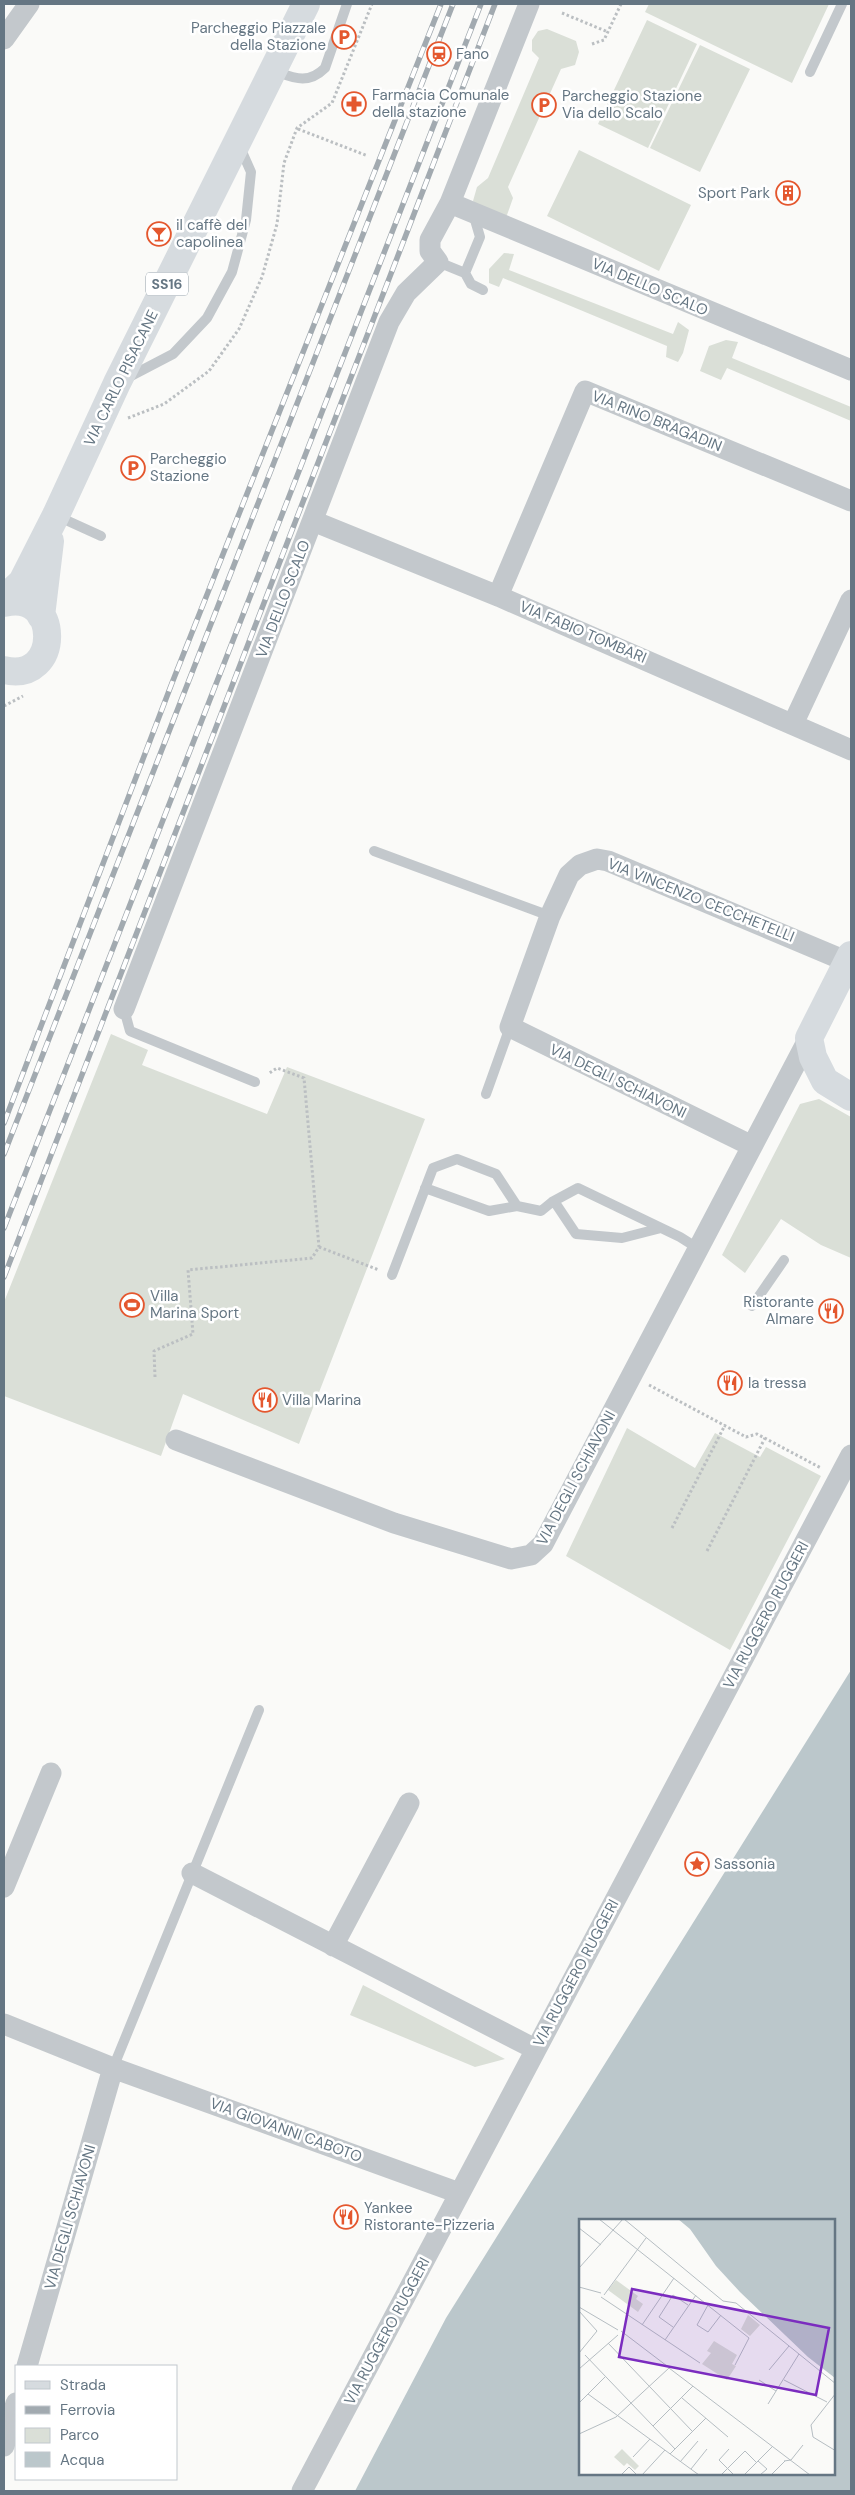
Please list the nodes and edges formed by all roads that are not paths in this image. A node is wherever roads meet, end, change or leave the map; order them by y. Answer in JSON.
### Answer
{"nodes":[{"id":1,"x":29,"y":4,"type":"edge"},
{"id":2,"x":284,"y":4,"type":"edge"},
{"id":3,"x":306,"y":4,"type":"edge"},
{"id":4,"x":347,"y":4,"type":"edge"},
{"id":5,"x":529,"y":4,"type":"edge"},
{"id":6,"x":842,"y":4,"type":"edge"},
{"id":7,"x":4,"y":39,"type":"edge"},
{"id":8,"x":277,"y":63,"type":"junction"},
{"id":9,"x":810,"y":72,"type":"dead end"},
{"id":10,"x":238,"y":144,"type":"junction"},
{"id":11,"x":450,"y":203,"type":"junction"},
{"id":12,"x":473,"y":213,"type":"junction"},
{"id":13,"x":438,"y":262,"type":"junction"},
{"id":14,"x":465,"y":273,"type":"junction"},
{"id":15,"x":483,"y":290,"type":"dead end"},
{"id":16,"x":851,"y":370,"type":"edge"},
{"id":17,"x":117,"y":383,"type":"junction"},
{"id":18,"x":851,"y":501,"type":"edge"},
{"id":19,"x":56,"y":515,"type":"junction"},
{"id":20,"x":313,"y":521,"type":"junction"},
{"id":21,"x":101,"y":536,"type":"dead end"},
{"id":22,"x":498,"y":596,"type":"junction"},
{"id":23,"x":4,"y":599,"type":"edge"},
{"id":24,"x":851,"y":600,"type":"edge"},
{"id":25,"x":4,"y":603,"type":"edge"},
{"id":26,"x":41,"y":616,"type":"junction"},
{"id":27,"x":7,"y":676,"type":"edge"},
{"id":28,"x":794,"y":724,"type":"junction"},
{"id":29,"x":851,"y":750,"type":"edge"},
{"id":30,"x":374,"y":851,"type":"dead end"},
{"id":31,"x":550,"y":916,"type":"junction"},
{"id":32,"x":849,"y":958,"type":"edge"},
{"id":33,"x":124,"y":1009,"type":"joint"},
{"id":34,"x":510,"y":1028,"type":"junction"},
{"id":35,"x":810,"y":1038,"type":"junction"},
{"id":36,"x":255,"y":1082,"type":"road end"},
{"id":37,"x":486,"y":1094,"type":"dead end"},
{"id":38,"x":851,"y":1097,"type":"edge"},
{"id":39,"x":752,"y":1146,"type":"junction"},
{"id":40,"x":425,"y":1188,"type":"junction"},
{"id":41,"x":554,"y":1201,"type":"junction"},
{"id":42,"x":517,"y":1206,"type":"junction"},
{"id":43,"x":661,"y":1228,"type":"junction"},
{"id":44,"x":699,"y":1249,"type":"junction"},
{"id":45,"x":784,"y":1260,"type":"dead end"},
{"id":46,"x":392,"y":1275,"type":"road end"},
{"id":47,"x":752,"y":1306,"type":"dead end"},
{"id":48,"x":176,"y":1440,"type":"dead end"},
{"id":49,"x":851,"y":1455,"type":"edge"},
{"id":50,"x":259,"y":1710,"type":"dead end"},
{"id":51,"x":50,"y":1772,"type":"dead end"},
{"id":52,"x":409,"y":1803,"type":"dead end"},
{"id":53,"x":192,"y":1873,"type":"junction"},
{"id":54,"x":4,"y":1887,"type":"edge"},
{"id":55,"x":333,"y":1946,"type":"junction"},
{"id":56,"x":4,"y":2024,"type":"edge"},
{"id":57,"x":535,"y":2049,"type":"junction"},
{"id":58,"x":113,"y":2068,"type":"junction"},
{"id":59,"x":459,"y":2193,"type":"junction"},
{"id":60,"x":27,"y":2365,"type":"edge"},
{"id":61,"x":15,"y":2407,"type":"edge"},
{"id":62,"x":4,"y":2446,"type":"edge"},
{"id":63,"x":302,"y":2491,"type":"edge"}],
"edges":[{"from":1,"to":7,"type":"street"},
{"from":2,"to":8,"type":"main road"},
{"from":3,"to":8,"type":"main road","name":"VIA CARLO PISACANE"},
{"from":4,"to":8,"type":"lane"},
{"from":5,"to":11,"type":"street"},
{"from":6,"to":9,"type":"lane"},
{"from":8,"to":10,"type":"main road","name":"VIA CARLO PISACANE","number":"SS16"},
{"from":10,"to":17,"type":"main road","name":"VIA CARLO PISACANE","number":"SS16"},
{"from":10,"to":17,"type":"lane"},
{"from":11,"to":12,"type":"street","name":"VIA DELLO SCALO"},
{"from":11,"to":13,"type":"street"},
{"from":12,"to":14,"type":"lane"},
{"from":12,"to":16,"type":"street","name":"VIA DELLO SCALO"},
{"from":13,"to":14,"type":"lane"},
{"from":13,"to":20,"type":"street","name":"VIA DELLO SCALO"},
{"from":14,"to":15,"type":"lane"},
{"from":17,"to":19,"type":"main road","name":"VIA CARLO PISACANE","number":"SS16"},
{"from":18,"to":22,"type":"street","name":"VIA RINO BRAGADIN"},
{"from":19,"to":21,"type":"lane"},
{"from":19,"to":23,"type":"main road","name":"VIA CARLO PISACANE","number":"SS16"},
{"from":19,"to":26,"type":"main road","name":"VIA CARLO PISACANE","number":"SS16"},
{"from":20,"to":22,"type":"street","name":"VIA FABIO TOMBARI"},
{"from":20,"to":33,"type":"street","name":"VIA DELLO SCALO"},
{"from":22,"to":28,"type":"street","name":"VIA FABIO TOMBARI"},
{"from":24,"to":28,"type":"street"},
{"from":25,"to":26,"type":"main road"},
{"from":26,"to":27,"type":"main road","name":"VIA CARLO PISACANE","number":"SS16"},
{"from":28,"to":29,"type":"street","name":"VIA FABIO TOMBARI"},
{"from":30,"to":31,"type":"lane"},
{"from":31,"to":32,"type":"street","name":"VIA VINCENZO CECCHETELLI"},
{"from":31,"to":34,"type":"street","name":"VIA VINCENZO CECCHETELLI"},
{"from":32,"to":35,"type":"main road"},
{"from":33,"to":36,"type":"lane"},
{"from":34,"to":37,"type":"lane"},
{"from":34,"to":39,"type":"street","name":"VIA DEGLI SCHIAVONI"},
{"from":35,"to":38,"type":"main road"},
{"from":35,"to":39,"type":"street","name":"VIA DEGLI SCHIAVONI"},
{"from":39,"to":44,"type":"street","name":"VIA DEGLI SCHIAVONI"},
{"from":40,"to":42,"type":"lane"},
{"from":40,"to":42,"type":"lane"},
{"from":40,"to":46,"type":"lane"},
{"from":41,"to":42,"type":"lane"},
{"from":41,"to":43,"type":"lane"},
{"from":41,"to":43,"type":"lane"},
{"from":43,"to":44,"type":"lane"},
{"from":44,"to":48,"type":"street","name":"VIA DEGLI SCHIAVONI"},
{"from":45,"to":47,"type":"lane"},
{"from":49,"to":57,"type":"street","name":"VIA RUGGERO RUGGERI"},
{"from":50,"to":53,"type":"lane"},
{"from":51,"to":54,"type":"street"},
{"from":52,"to":55,"type":"street"},
{"from":53,"to":55,"type":"street"},
{"from":53,"to":58,"type":"lane"},
{"from":55,"to":57,"type":"street"},
{"from":56,"to":58,"type":"street","name":"VIA GIOVANNI CABOTO"},
{"from":57,"to":59,"type":"street","name":"VIA RUGGERO RUGGERI"},
{"from":58,"to":59,"type":"street","name":"VIA GIOVANNI CABOTO"},
{"from":58,"to":60,"type":"street","name":"VIA DEGLI SCHIAVONI"},
{"from":59,"to":63,"type":"street","name":"VIA RUGGERO RUGGERI"},
{"from":61,"to":62,"type":"street"}]}
